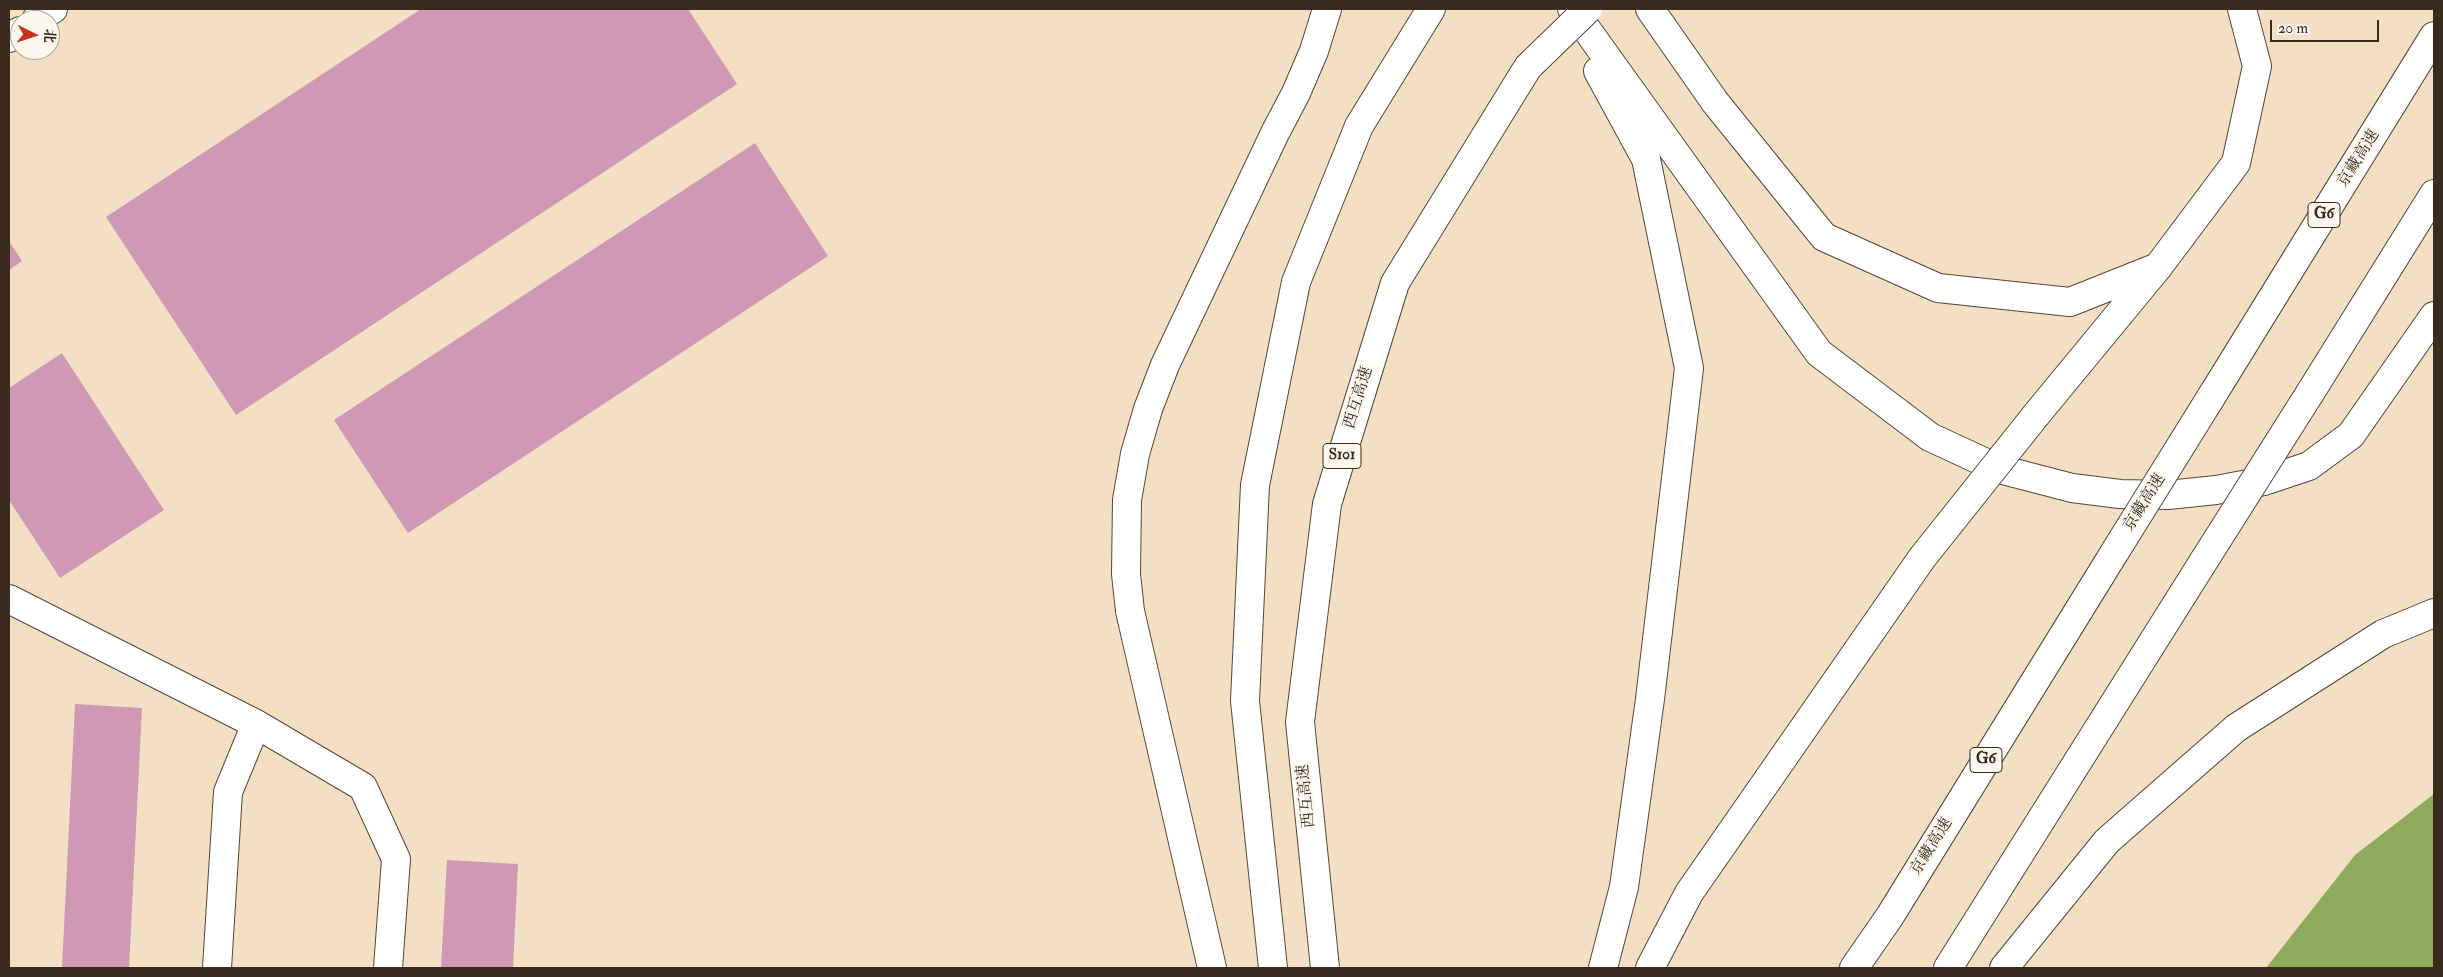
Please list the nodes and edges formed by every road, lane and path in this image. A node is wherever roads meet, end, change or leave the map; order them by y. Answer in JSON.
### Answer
{"nodes":[{"id":1,"x":1327,"y":9,"type":"edge"},
{"id":2,"x":1431,"y":9,"type":"edge"},
{"id":3,"x":1564,"y":9,"type":"edge"},
{"id":4,"x":1572,"y":9,"type":"edge"},
{"id":5,"x":1588,"y":9,"type":"edge"},
{"id":6,"x":1650,"y":9,"type":"edge"},
{"id":7,"x":2242,"y":9,"type":"edge"},
{"id":8,"x":2434,"y":36,"type":"edge"},
{"id":9,"x":2434,"y":194,"type":"edge"},
{"id":10,"x":2158,"y":267,"type":"junction"},
{"id":11,"x":2434,"y":316,"type":"edge"},
{"id":12,"x":9,"y":599,"type":"edge"},
{"id":13,"x":2434,"y":613,"type":"edge"},
{"id":14,"x":256,"y":724,"type":"junction"},
{"id":15,"x":217,"y":968,"type":"edge"},
{"id":16,"x":388,"y":968,"type":"edge"},
{"id":17,"x":1212,"y":968,"type":"edge"},
{"id":18,"x":1273,"y":968,"type":"edge"},
{"id":19,"x":1325,"y":968,"type":"edge"},
{"id":20,"x":1603,"y":968,"type":"edge"},
{"id":21,"x":1650,"y":968,"type":"edge"},
{"id":22,"x":1854,"y":968,"type":"edge"},
{"id":23,"x":1948,"y":968,"type":"edge"},
{"id":24,"x":2004,"y":968,"type":"edge"}],
"edges":[{"from":1,"to":17,"type":"main road"},
{"from":2,"to":18,"type":"main road"},
{"from":3,"to":20,"type":"main road"},
{"from":4,"to":11,"type":"main road"},
{"from":5,"to":19,"type":"main road","name":"西互高速","number":"S101","bridge":true},
{"from":6,"to":10,"type":"main road"},
{"from":7,"to":10,"type":"main road"},
{"from":8,"to":22,"type":"main road","name":"京藏高速","number":"G6","bridge":true},
{"from":9,"to":23,"type":"main road","bridge":true},
{"from":10,"to":21,"type":"main road","bridge":true},
{"from":12,"to":14,"type":"main road"},
{"from":13,"to":24,"type":"main road"},
{"from":14,"to":15,"type":"main road"},
{"from":14,"to":16,"type":"main road"}]}
